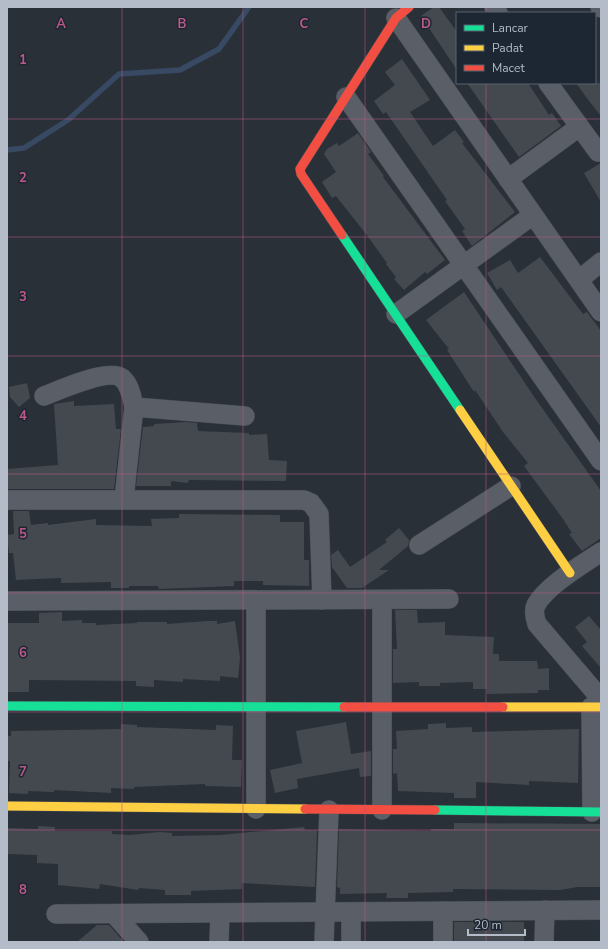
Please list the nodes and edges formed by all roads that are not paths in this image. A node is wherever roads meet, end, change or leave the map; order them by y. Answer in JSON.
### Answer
{"nodes":[{"id":1,"x":402,"y":13,"type":"edge"},
{"id":2,"x":549,"y":84,"type":"edge"},
{"id":3,"x":346,"y":97,"type":"junction"},
{"id":4,"x":579,"y":127,"type":"junction"},
{"id":5,"x":601,"y":152,"type":"edge"},
{"id":6,"x":508,"y":179,"type":"junction"},
{"id":7,"x":533,"y":215,"type":"junction"},
{"id":8,"x":601,"y":262,"type":"edge"},
{"id":9,"x":464,"y":265,"type":"junction"},
{"id":10,"x":579,"y":280,"type":"junction"},
{"id":11,"x":601,"y":312,"type":"edge"},
{"id":12,"x":396,"y":314,"type":"junction"},
{"id":13,"x":44,"y":396,"type":"dead end"},
{"id":14,"x":134,"y":407,"type":"junction"},
{"id":15,"x":245,"y":416,"type":"dead end"},
{"id":16,"x":601,"y":462,"type":"edge"},
{"id":17,"x":511,"y":486,"type":"junction"},
{"id":18,"x":124,"y":499,"type":"junction"},
{"id":19,"x":7,"y":500,"type":"edge"},
{"id":20,"x":419,"y":545,"type":"dead end"},
{"id":21,"x":601,"y":552,"type":"edge"},
{"id":22,"x":570,"y":573,"type":"junction"},
{"id":23,"x":449,"y":599,"type":"dead end"},
{"id":24,"x":256,"y":600,"type":"junction"},
{"id":25,"x":322,"y":600,"type":"junction"},
{"id":26,"x":382,"y":600,"type":"junction"},
{"id":27,"x":7,"y":601,"type":"edge"},
{"id":28,"x":598,"y":704,"type":"edge"},
{"id":29,"x":7,"y":706,"type":"edge"},
{"id":30,"x":256,"y":706,"type":"junction"},
{"id":31,"x":382,"y":706,"type":"junction"},
{"id":32,"x":7,"y":806,"type":"edge"},
{"id":33,"x":256,"y":809,"type":"junction"},
{"id":34,"x":328,"y":810,"type":"junction"},
{"id":35,"x":382,"y":810,"type":"junction"},
{"id":36,"x":596,"y":812,"type":"edge"},
{"id":37,"x":545,"y":910,"type":"junction"},
{"id":38,"x":601,"y":910,"type":"edge"},
{"id":39,"x":443,"y":911,"type":"junction"},
{"id":40,"x":325,"y":912,"type":"junction"},
{"id":41,"x":351,"y":912,"type":"junction"},
{"id":42,"x":220,"y":913,"type":"junction"},
{"id":43,"x":56,"y":914,"type":"dead end"},
{"id":44,"x":114,"y":914,"type":"junction"},
{"id":45,"x":139,"y":942,"type":"edge"},
{"id":46,"x":219,"y":942,"type":"edge"},
{"id":47,"x":324,"y":942,"type":"edge"},
{"id":48,"x":351,"y":942,"type":"edge"},
{"id":49,"x":443,"y":942,"type":"edge"},
{"id":50,"x":544,"y":942,"type":"edge"}],
"edges":[{"from":1,"to":3,"type":"street"},
{"from":1,"to":6,"type":"street"},
{"from":2,"to":4,"type":"street"},
{"from":3,"to":9,"type":"street"},
{"from":3,"to":12,"type":"street"},
{"from":4,"to":5,"type":"street"},
{"from":4,"to":6,"type":"street"},
{"from":6,"to":7,"type":"street"},
{"from":7,"to":9,"type":"street"},
{"from":7,"to":10,"type":"street"},
{"from":8,"to":10,"type":"street"},
{"from":9,"to":12,"type":"street"},
{"from":9,"to":16,"type":"street"},
{"from":10,"to":11,"type":"street"},
{"from":12,"to":17,"type":"street"},
{"from":13,"to":14,"type":"street"},
{"from":14,"to":15,"type":"street"},
{"from":14,"to":18,"type":"street"},
{"from":17,"to":20,"type":"street"},
{"from":17,"to":22,"type":"street"},
{"from":18,"to":19,"type":"street"},
{"from":18,"to":25,"type":"street"},
{"from":21,"to":22,"type":"street"},
{"from":22,"to":28,"type":"street"},
{"from":23,"to":26,"type":"street"},
{"from":24,"to":25,"type":"street"},
{"from":24,"to":27,"type":"street"},
{"from":24,"to":30,"type":"street"},
{"from":25,"to":26,"type":"street"},
{"from":26,"to":31,"type":"street"},
{"from":28,"to":31,"type":"street"},
{"from":28,"to":36,"type":"street"},
{"from":29,"to":30,"type":"street"},
{"from":30,"to":31,"type":"street"},
{"from":30,"to":33,"type":"street"},
{"from":31,"to":35,"type":"street"},
{"from":32,"to":33,"type":"street"},
{"from":33,"to":34,"type":"street"},
{"from":34,"to":35,"type":"street"},
{"from":34,"to":40,"type":"street"},
{"from":35,"to":36,"type":"street"},
{"from":37,"to":38,"type":"street"},
{"from":37,"to":39,"type":"street"},
{"from":37,"to":50,"type":"street"},
{"from":39,"to":41,"type":"street"},
{"from":39,"to":49,"type":"street"},
{"from":40,"to":41,"type":"street"},
{"from":40,"to":42,"type":"street"},
{"from":40,"to":47,"type":"street"},
{"from":41,"to":48,"type":"street"},
{"from":42,"to":44,"type":"street"},
{"from":42,"to":46,"type":"street"},
{"from":43,"to":44,"type":"street"},
{"from":44,"to":45,"type":"street"}]}
